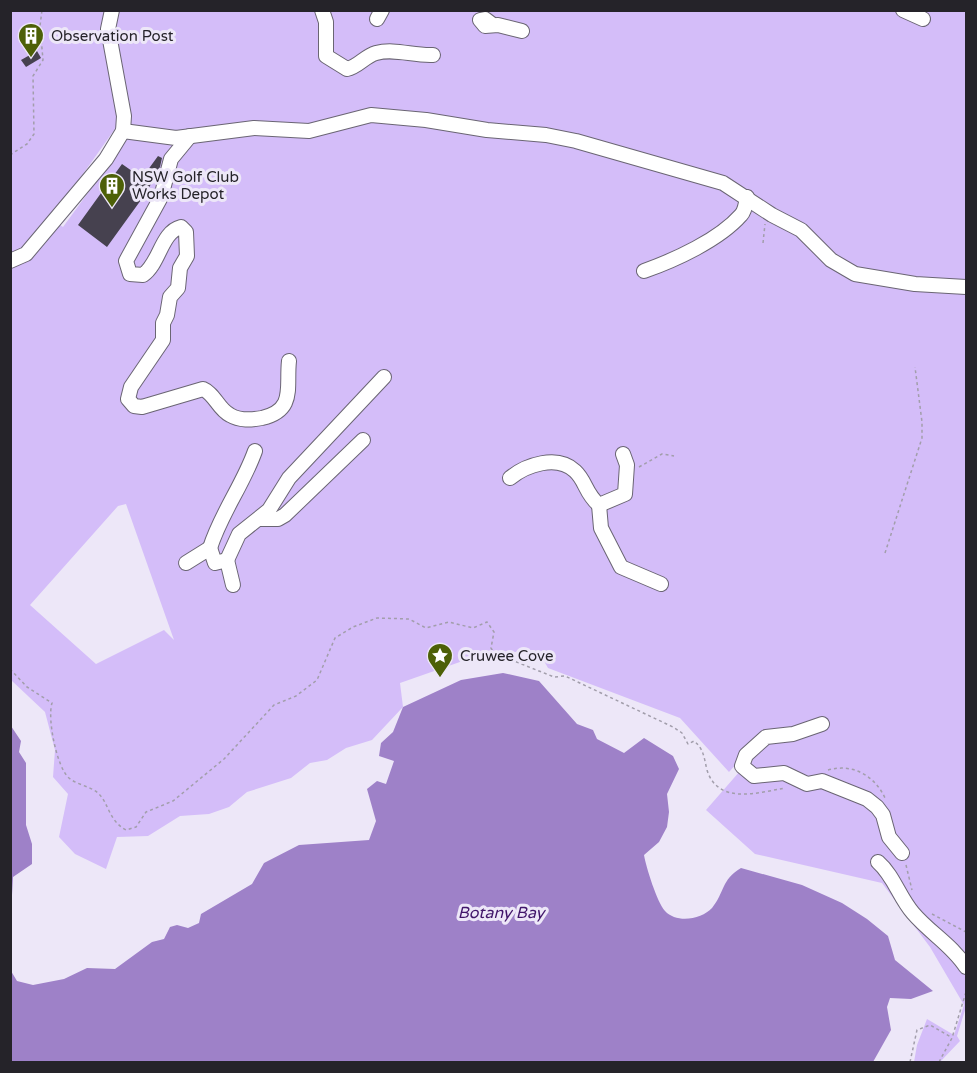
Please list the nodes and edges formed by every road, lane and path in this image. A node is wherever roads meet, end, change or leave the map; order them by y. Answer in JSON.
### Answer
{"nodes":[{"id":1,"x":42,"y":10,"type":"edge"},
{"id":2,"x":112,"y":10,"type":"edge"},
{"id":3,"x":322,"y":10,"type":"edge"},
{"id":4,"x":903,"y":10,"type":"edge"},
{"id":5,"x":923,"y":19,"type":"dead end"},
{"id":6,"x":494,"y":25,"type":"dead end"},
{"id":7,"x":522,"y":31,"type":"dead end"},
{"id":8,"x":433,"y":55,"type":"dead end"},
{"id":9,"x":123,"y":131,"type":"junction"},
{"id":10,"x":190,"y":136,"type":"junction"},
{"id":11,"x":10,"y":155,"type":"edge"},
{"id":12,"x":747,"y":197,"type":"junction"},
{"id":13,"x":766,"y":211,"type":"junction"},
{"id":14,"x":763,"y":243,"type":"dead end"},
{"id":15,"x":10,"y":261,"type":"edge"},
{"id":16,"x":644,"y":271,"type":"dead end"},
{"id":17,"x":966,"y":287,"type":"edge"},
{"id":18,"x":289,"y":362,"type":"dead end"},
{"id":19,"x":915,"y":367,"type":"dead end"},
{"id":20,"x":384,"y":377,"type":"dead end"},
{"id":21,"x":363,"y":440,"type":"dead end"},
{"id":22,"x":255,"y":451,"type":"dead end"},
{"id":23,"x":623,"y":454,"type":"dead end"},
{"id":24,"x":674,"y":456,"type":"dead end"},
{"id":25,"x":510,"y":478,"type":"dead end"},
{"id":26,"x":625,"y":480,"type":"junction"},
{"id":27,"x":599,"y":505,"type":"junction"},
{"id":28,"x":260,"y":519,"type":"junction"},
{"id":29,"x":210,"y":548,"type":"junction"},
{"id":30,"x":885,"y":553,"type":"dead end"},
{"id":31,"x":226,"y":560,"type":"junction"},
{"id":32,"x":186,"y":563,"type":"dead end"},
{"id":33,"x":661,"y":584,"type":"dead end"},
{"id":34,"x":233,"y":585,"type":"dead end"},
{"id":35,"x":10,"y":669,"type":"edge"},
{"id":36,"x":822,"y":724,"type":"dead end"},
{"id":37,"x":825,"y":771,"type":"dead end"},
{"id":38,"x":802,"y":781,"type":"junction"},
{"id":39,"x":887,"y":804,"type":"dead end"},
{"id":40,"x":902,"y":853,"type":"joint"},
{"id":41,"x":878,"y":862,"type":"dead end"},
{"id":42,"x":913,"y":893,"type":"dead end"},
{"id":43,"x":931,"y":914,"type":"dead end"},
{"id":44,"x":966,"y":932,"type":"edge"},
{"id":45,"x":966,"y":967,"type":"edge"},
{"id":46,"x":966,"y":992,"type":"edge"},
{"id":47,"x":952,"y":1038,"type":"junction"},
{"id":48,"x":910,"y":1062,"type":"edge"},
{"id":49,"x":939,"y":1062,"type":"edge"}],
"edges":[{"from":1,"to":11,"type":"path"},
{"from":2,"to":9,"type":"lane"},
{"from":3,"to":8,"type":"lane"},
{"from":4,"to":5,"type":"lane"},
{"from":6,"to":7,"type":"lane"},
{"from":9,"to":10,"type":"lane"},
{"from":9,"to":15,"type":"lane"},
{"from":10,"to":12,"type":"lane"},
{"from":10,"to":18,"type":"lane"},
{"from":12,"to":13,"type":"lane"},
{"from":12,"to":16,"type":"lane"},
{"from":13,"to":14,"type":"path"},
{"from":13,"to":17,"type":"lane"},
{"from":19,"to":30,"type":"path"},
{"from":20,"to":28,"type":"lane"},
{"from":21,"to":28,"type":"lane"},
{"from":22,"to":29,"type":"lane"},
{"from":23,"to":26,"type":"lane"},
{"from":24,"to":26,"type":"path"},
{"from":25,"to":27,"type":"lane"},
{"from":26,"to":27,"type":"lane"},
{"from":27,"to":33,"type":"lane"},
{"from":28,"to":31,"type":"lane"},
{"from":29,"to":31,"type":"lane"},
{"from":29,"to":32,"type":"lane"},
{"from":31,"to":34,"type":"lane"},
{"from":35,"to":38,"type":"path"},
{"from":36,"to":38,"type":"lane"},
{"from":37,"to":39,"type":"path"},
{"from":38,"to":40,"type":"lane"},
{"from":40,"to":42,"type":"path"},
{"from":41,"to":45,"type":"lane"},
{"from":43,"to":44,"type":"path"},
{"from":46,"to":47,"type":"path"},
{"from":47,"to":48,"type":"path"},
{"from":47,"to":49,"type":"path"}]}
